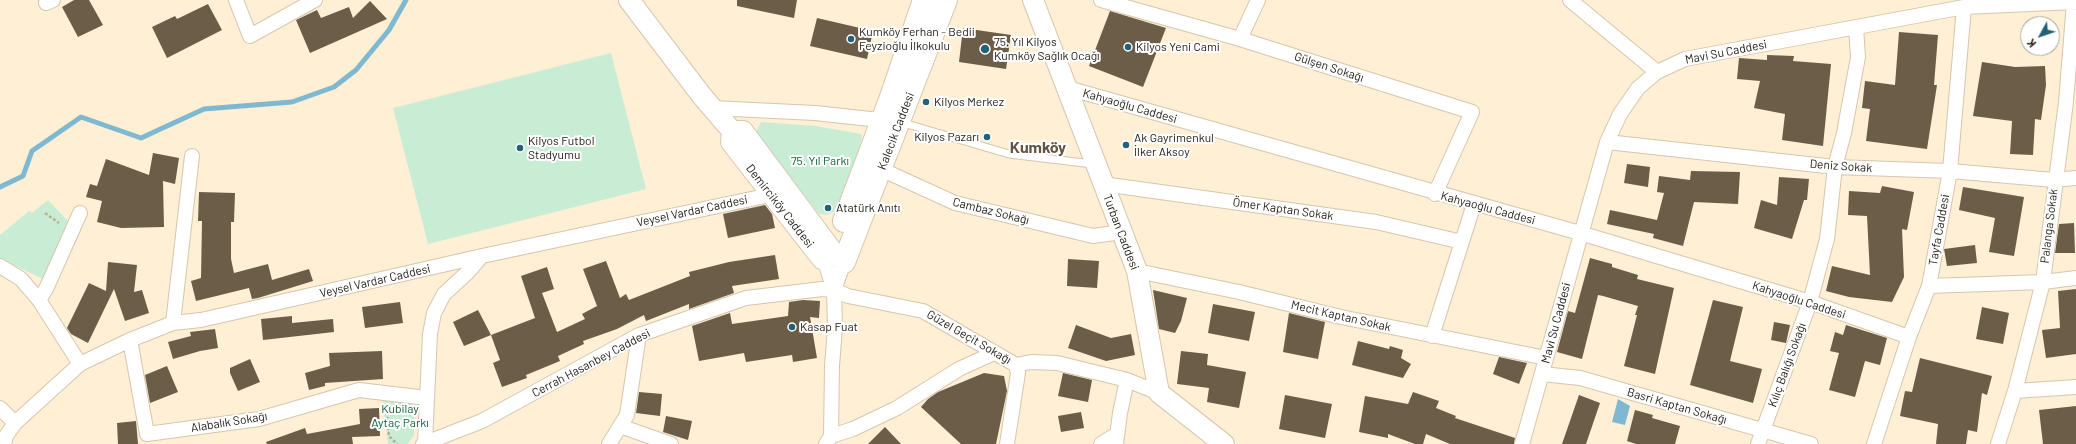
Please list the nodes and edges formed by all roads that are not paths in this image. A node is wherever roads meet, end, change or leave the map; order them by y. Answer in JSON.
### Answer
{"nodes":[{"id":1,"x":236,"y":0,"type":"edge"},
{"id":2,"x":315,"y":0,"type":"edge"},
{"id":3,"x":629,"y":0,"type":"edge"},
{"id":4,"x":924,"y":0,"type":"edge"},
{"id":5,"x":946,"y":0,"type":"edge"},
{"id":6,"x":1033,"y":0,"type":"edge"},
{"id":7,"x":1101,"y":0,"type":"edge"},
{"id":8,"x":1258,"y":0,"type":"edge"},
{"id":9,"x":1570,"y":0,"type":"edge"},
{"id":10,"x":2075,"y":2,"type":"edge"},
{"id":11,"x":1964,"y":6,"type":"junction"},
{"id":12,"x":1856,"y":27,"type":"junction"},
{"id":13,"x":1240,"y":39,"type":"junction"},
{"id":14,"x":1657,"y":72,"type":"junction"},
{"id":15,"x":1064,"y":87,"type":"junction"},
{"id":16,"x":2071,"y":100,"type":"edge"},
{"id":17,"x":712,"y":108,"type":"junction"},
{"id":18,"x":891,"y":121,"type":"junction"},
{"id":19,"x":1607,"y":142,"type":"junction"},
{"id":20,"x":192,"y":156,"type":"dead end"},
{"id":21,"x":1095,"y":164,"type":"junction"},
{"id":22,"x":874,"y":166,"type":"junction"},
{"id":23,"x":1835,"y":167,"type":"junction"},
{"id":24,"x":1950,"y":171,"type":"junction"},
{"id":25,"x":2076,"y":178,"type":"edge"},
{"id":26,"x":2054,"y":180,"type":"junction"},
{"id":27,"x":1103,"y":184,"type":"junction"},
{"id":28,"x":777,"y":190,"type":"junction"},
{"id":29,"x":1436,"y":194,"type":"junction"},
{"id":30,"x":1474,"y":204,"type":"junction"},
{"id":31,"x":80,"y":213,"type":"dead end"},
{"id":32,"x":1122,"y":232,"type":"junction"},
{"id":33,"x":1580,"y":234,"type":"junction"},
{"id":34,"x":1462,"y":242,"type":"junction"},
{"id":35,"x":482,"y":256,"type":"junction"},
{"id":36,"x":834,"y":260,"type":"junction"},
{"id":37,"x":0,"y":266,"type":"edge"},
{"id":38,"x":1137,"y":271,"type":"junction"},
{"id":39,"x":2076,"y":278,"type":"edge"},
{"id":40,"x":2043,"y":282,"type":"junction"},
{"id":41,"x":1929,"y":286,"type":"junction"},
{"id":42,"x":834,"y":290,"type":"junction"},
{"id":43,"x":39,"y":300,"type":"junction"},
{"id":44,"x":1810,"y":302,"type":"junction"},
{"id":45,"x":173,"y":323,"type":"junction"},
{"id":46,"x":639,"y":335,"type":"junction"},
{"id":47,"x":1432,"y":336,"type":"junction"},
{"id":48,"x":1909,"y":336,"type":"junction"},
{"id":49,"x":130,"y":340,"type":"junction"},
{"id":50,"x":994,"y":353,"type":"junction"},
{"id":51,"x":1546,"y":358,"type":"junction"},
{"id":52,"x":80,"y":364,"type":"junction"},
{"id":53,"x":1016,"y":365,"type":"junction"},
{"id":54,"x":1542,"y":374,"type":"junction"},
{"id":55,"x":1127,"y":380,"type":"junction"},
{"id":56,"x":2076,"y":387,"type":"edge"},
{"id":57,"x":2015,"y":391,"type":"junction"},
{"id":58,"x":1159,"y":393,"type":"junction"},
{"id":59,"x":427,"y":398,"type":"junction"},
{"id":60,"x":0,"y":408,"type":"edge"},
{"id":61,"x":15,"y":423,"type":"junction"},
{"id":62,"x":620,"y":426,"type":"junction"},
{"id":63,"x":1764,"y":430,"type":"junction"},
{"id":64,"x":1117,"y":439,"type":"edge"},
{"id":65,"x":828,"y":440,"type":"edge"},
{"id":66,"x":4,"y":444,"type":"edge"},
{"id":67,"x":424,"y":444,"type":"edge"},
{"id":68,"x":609,"y":444,"type":"edge"},
{"id":69,"x":671,"y":444,"type":"edge"},
{"id":70,"x":1007,"y":444,"type":"edge"},
{"id":71,"x":1101,"y":444,"type":"edge"},
{"id":72,"x":1224,"y":444,"type":"edge"},
{"id":73,"x":1522,"y":444,"type":"edge"},
{"id":74,"x":1758,"y":444,"type":"edge"},
{"id":75,"x":1811,"y":444,"type":"edge"},
{"id":76,"x":1874,"y":444,"type":"edge"},
{"id":77,"x":1998,"y":444,"type":"edge"}],
"edges":[{"from":1,"to":2,"type":"street"},
{"from":3,"to":17,"type":"main road","name":"Demirciköy Caddesi"},
{"from":4,"to":18,"type":"main road","name":"Kalecik Caddesi"},
{"from":5,"to":18,"type":"main road","name":"Kalecik Caddesi"},
{"from":6,"to":15,"type":"main road","name":"Turban Caddesi"},
{"from":7,"to":13,"type":"street","name":"Gülşen Sokağı"},
{"from":8,"to":13,"type":"street"},
{"from":9,"to":14,"type":"street"},
{"from":10,"to":11,"type":"street","name":"Mavi Su Caddesi"},
{"from":10,"to":16,"type":"street","name":"Palanga Sokak"},
{"from":11,"to":12,"type":"street","name":"Mavi Su Caddesi"},
{"from":11,"to":24,"type":"street","name":"Tayfa Caddesi"},
{"from":12,"to":14,"type":"street","name":"Mavi Su Caddesi"},
{"from":12,"to":23,"type":"street","name":"Kılıç Balığı Sokağı"},
{"from":13,"to":29,"type":"street","name":"Gülşen Sokağı"},
{"from":14,"to":19,"type":"street","name":"Mavi Su Caddesi"},
{"from":15,"to":21,"type":"main road","name":"Turban Caddesi"},
{"from":15,"to":29,"type":"street","name":"Kahyaoğlu Caddesi"},
{"from":16,"to":26,"type":"street","name":"Palanga Sokak"},
{"from":17,"to":18,"type":"street"},
{"from":17,"to":28,"type":"main road","name":"Demirciköy Caddesi"},
{"from":18,"to":21,"type":"lane"},
{"from":18,"to":22,"type":"main road","name":"Kalecik Caddesi"},
{"from":19,"to":23,"type":"street","name":"Deniz Sokak"},
{"from":19,"to":33,"type":"street","name":"Mavi Su Caddesi"},
{"from":20,"to":45,"type":"street"},
{"from":21,"to":27,"type":"main road","name":"Turban Caddesi"},
{"from":22,"to":32,"type":"street","name":"Cambaz Sokağı"},
{"from":22,"to":36,"type":"main road","name":"Kalecik Caddesi"},
{"from":23,"to":24,"type":"street","name":"Deniz Sokak"},
{"from":23,"to":44,"type":"street","name":"Kılıç Balığı Sokağı"},
{"from":24,"to":26,"type":"street","name":"Deniz Sokak"},
{"from":24,"to":41,"type":"street","name":"Tayfa Caddesi"},
{"from":25,"to":26,"type":"street","name":"Deniz Sokak"},
{"from":26,"to":40,"type":"street","name":"Palanga Sokak"},
{"from":27,"to":32,"type":"main road","name":"Turban Caddesi"},
{"from":27,"to":34,"type":"street","name":"Ömer Kaptan Sokak"},
{"from":28,"to":35,"type":"street","name":"Veysel Vardar Caddesi"},
{"from":28,"to":36,"type":"main road","name":"Demirciköy Caddesi"},
{"from":29,"to":30,"type":"street","name":"Kahyaoğlu Caddesi"},
{"from":30,"to":33,"type":"street","name":"Kahyaoğlu Caddesi"},
{"from":30,"to":34,"type":"street"},
{"from":31,"to":43,"type":"street"},
{"from":32,"to":38,"type":"main road","name":"Turban Caddesi"},
{"from":33,"to":44,"type":"street","name":"Kahyaoğlu Caddesi"},
{"from":33,"to":51,"type":"street","name":"Mavi Su Caddesi"},
{"from":34,"to":47,"type":"street"},
{"from":35,"to":45,"type":"street","name":"Veysel Vardar Caddesi"},
{"from":35,"to":59,"type":"street"},
{"from":36,"to":42,"type":"street","name":"Kalecik Caddesi"},
{"from":37,"to":43,"type":"street"},
{"from":38,"to":47,"type":"street","name":"Mecit Kaptan Sokak"},
{"from":38,"to":58,"type":"main road","name":"Turban Caddesi"},
{"from":39,"to":40,"type":"street"},
{"from":40,"to":41,"type":"street"},
{"from":40,"to":57,"type":"street","name":"Palanga Sokak"},
{"from":41,"to":48,"type":"street","name":"Tayfa Caddesi"},
{"from":42,"to":46,"type":"street","name":"Cerrah Hasanbey Caddesi"},
{"from":42,"to":50,"type":"street","name":"Güzel Geçit Sokağı"},
{"from":42,"to":65,"type":"street","name":"Kalecik Caddesi"},
{"from":43,"to":52,"type":"street"},
{"from":44,"to":48,"type":"street","name":"Kahyaoğlu Caddesi"},
{"from":44,"to":63,"type":"street","name":"Kılıç Balığı Sokağı"},
{"from":45,"to":49,"type":"street","name":"Veysel Vardar Caddesi"},
{"from":46,"to":62,"type":"street"},
{"from":46,"to":67,"type":"street","name":"Cerrah Hasanbey Caddesi"},
{"from":47,"to":51,"type":"street","name":"Mecit Kaptan Sokak"},
{"from":48,"to":76,"type":"street","name":"Tayfa Caddesi"},
{"from":49,"to":52,"type":"street","name":"Veysel Vardar Caddesi"},
{"from":49,"to":59,"type":"street","name":"Alabalık Sokağı"},
{"from":50,"to":53,"type":"street","name":"Güzel Geçit Sokağı"},
{"from":50,"to":65,"type":"street"},
{"from":51,"to":54,"type":"street","name":"Mavi Su Caddesi"},
{"from":52,"to":61,"type":"street","name":"Veysel Vardar Caddesi"},
{"from":53,"to":55,"type":"street","name":"Güzel Geçit Sokağı"},
{"from":53,"to":70,"type":"street"},
{"from":54,"to":63,"type":"street","name":"Basri Kaptan Sokağı"},
{"from":54,"to":73,"type":"street","name":"Mavi Su Caddesi"},
{"from":55,"to":58,"type":"street","name":"Güzel Geçit Sokağı"},
{"from":55,"to":64,"type":"street"},
{"from":56,"to":57,"type":"street"},
{"from":57,"to":77,"type":"street","name":"Palanga Sokak"},
{"from":58,"to":72,"type":"main road"},
{"from":59,"to":67,"type":"street"},
{"from":60,"to":61,"type":"street"},
{"from":61,"to":66,"type":"street","name":"Veysel Vardar Caddesi"},
{"from":62,"to":68,"type":"street"},
{"from":62,"to":69,"type":"street"},
{"from":63,"to":74,"type":"street","name":"Kılıç Balığı Sokağı"},
{"from":63,"to":75,"type":"street","name":"Basri Kaptan Sokağı"},
{"from":64,"to":71,"type":"street"}]}
